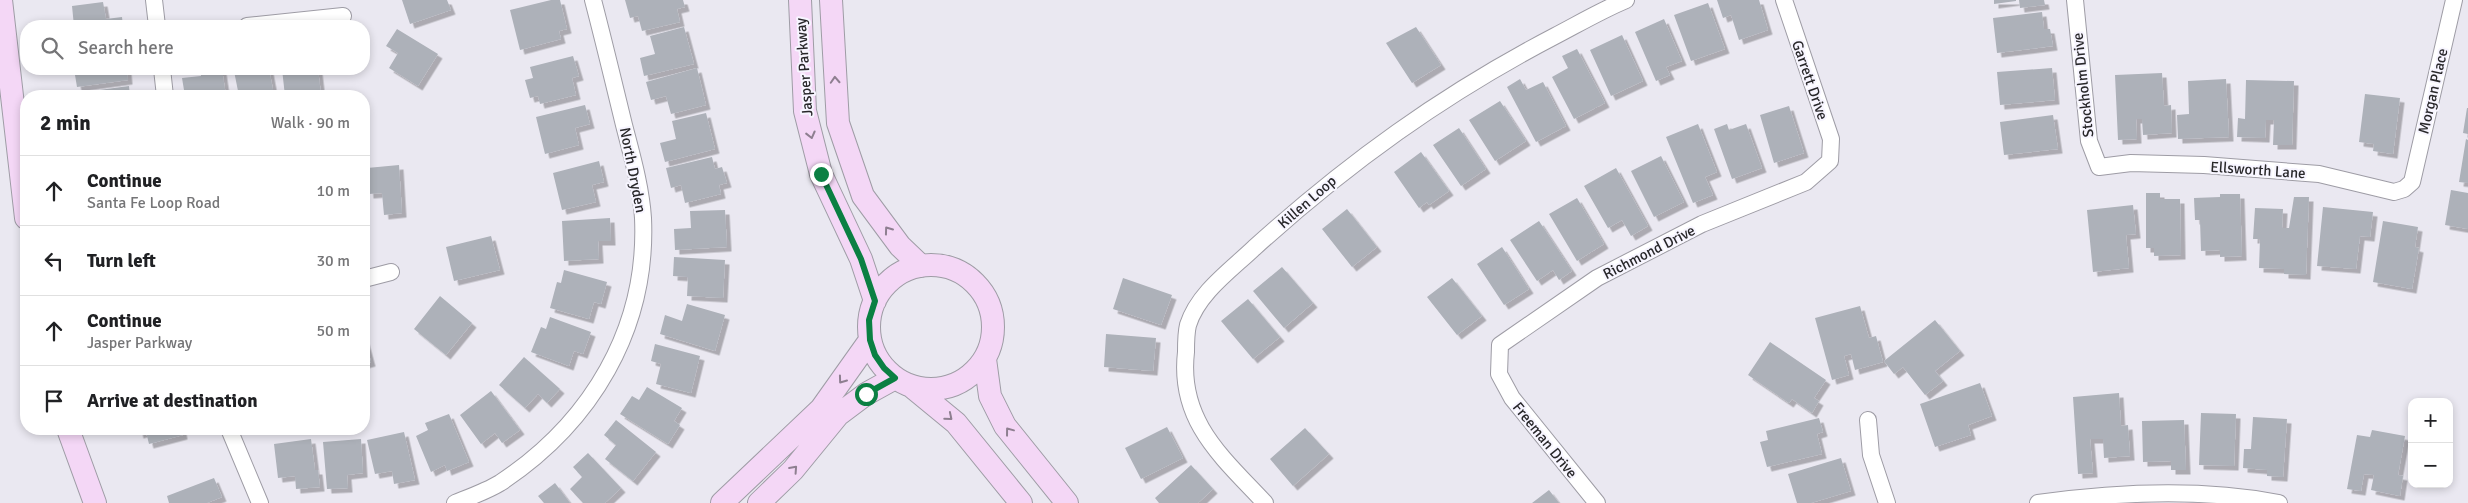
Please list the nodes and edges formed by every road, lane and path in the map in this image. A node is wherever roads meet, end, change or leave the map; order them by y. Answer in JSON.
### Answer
{"nodes":[{"id":1,"x":1,"y":0,"type":"edge"},
{"id":2,"x":154,"y":0,"type":"edge"},
{"id":3,"x":594,"y":0,"type":"edge"},
{"id":4,"x":800,"y":0,"type":"edge"},
{"id":5,"x":831,"y":0,"type":"edge"},
{"id":6,"x":1626,"y":0,"type":"edge"},
{"id":7,"x":1784,"y":0,"type":"edge"},
{"id":8,"x":2075,"y":0,"type":"edge"},
{"id":9,"x":2454,"y":0,"type":"edge"},
{"id":10,"x":343,"y":16,"type":"dead end"},
{"id":11,"x":156,"y":20,"type":"edge"},
{"id":12,"x":305,"y":20,"type":"edge"},
{"id":13,"x":163,"y":75,"type":"edge"},
{"id":14,"x":164,"y":90,"type":"edge"},
{"id":15,"x":1830,"y":161,"type":"joint"},
{"id":16,"x":20,"y":166,"type":"edge"},
{"id":17,"x":2099,"y":168,"type":"joint"},
{"id":18,"x":2412,"y":182,"type":"joint"},
{"id":19,"x":921,"y":266,"type":"junction"},
{"id":20,"x":391,"y":272,"type":"dead end"},
{"id":21,"x":370,"y":277,"type":"edge"},
{"id":22,"x":875,"y":301,"type":"junction"},
{"id":23,"x":870,"y":340,"type":"junction"},
{"id":24,"x":985,"y":359,"type":"junction"},
{"id":25,"x":1499,"y":374,"type":"joint"},
{"id":26,"x":903,"y":382,"type":"junction"},
{"id":27,"x":1868,"y":420,"type":"dead end"},
{"id":28,"x":70,"y":435,"type":"edge"},
{"id":29,"x":232,"y":435,"type":"edge"},
{"id":30,"x":95,"y":503,"type":"edge"},
{"id":31,"x":260,"y":503,"type":"edge"},
{"id":32,"x":455,"y":503,"type":"edge"},
{"id":33,"x":722,"y":503,"type":"edge"},
{"id":34,"x":759,"y":503,"type":"edge"},
{"id":35,"x":1021,"y":503,"type":"edge"},
{"id":36,"x":1067,"y":503,"type":"edge"},
{"id":37,"x":1265,"y":503,"type":"edge"},
{"id":38,"x":1597,"y":503,"type":"edge"},
{"id":39,"x":1887,"y":503,"type":"edge"},
{"id":40,"x":2038,"y":503,"type":"edge"},
{"id":41,"x":2279,"y":503,"type":"edge"}],
"edges":[{"from":1,"to":16,"type":"main road"},
{"from":2,"to":11,"type":"street"},
{"from":3,"to":32,"type":"street","name":"North Dryden"},
{"from":4,"to":22,"type":"main road","name":"Jasper Parkway","one_way":true},
{"from":19,"to":5,"type":"main road","name":"Jasper Parkway","one_way":true},
{"from":6,"to":37,"type":"street","name":"Killen Loop"},
{"from":7,"to":15,"type":"street","name":"Garrett Drive"},
{"from":8,"to":17,"type":"street","name":"Stockholm Drive"},
{"from":9,"to":18,"type":"street","name":"Morgan Place"},
{"from":10,"to":12,"type":"street"},
{"from":13,"to":14,"type":"street"},
{"from":15,"to":25,"type":"street","name":"Richmond Drive"},
{"from":17,"to":18,"type":"street","name":"Ellsworth Lane"},
{"from":19,"to":22,"type":"main road"},
{"from":19,"to":24,"type":"main road"},
{"from":20,"to":21,"type":"street"},
{"from":22,"to":23,"type":"main road"},
{"from":23,"to":26,"type":"main road"},
{"from":23,"to":33,"type":"main road","one_way":true},
{"from":24,"to":26,"type":"main road"},
{"from":36,"to":24,"type":"main road","one_way":true},
{"from":25,"to":38,"type":"street","name":"Freeman Drive"},
{"from":34,"to":26,"type":"main road","one_way":true},
{"from":26,"to":35,"type":"main road","one_way":true},
{"from":27,"to":39,"type":"street"},
{"from":28,"to":30,"type":"main road"},
{"from":29,"to":31,"type":"street"},
{"from":40,"to":41,"type":"street"}]}
